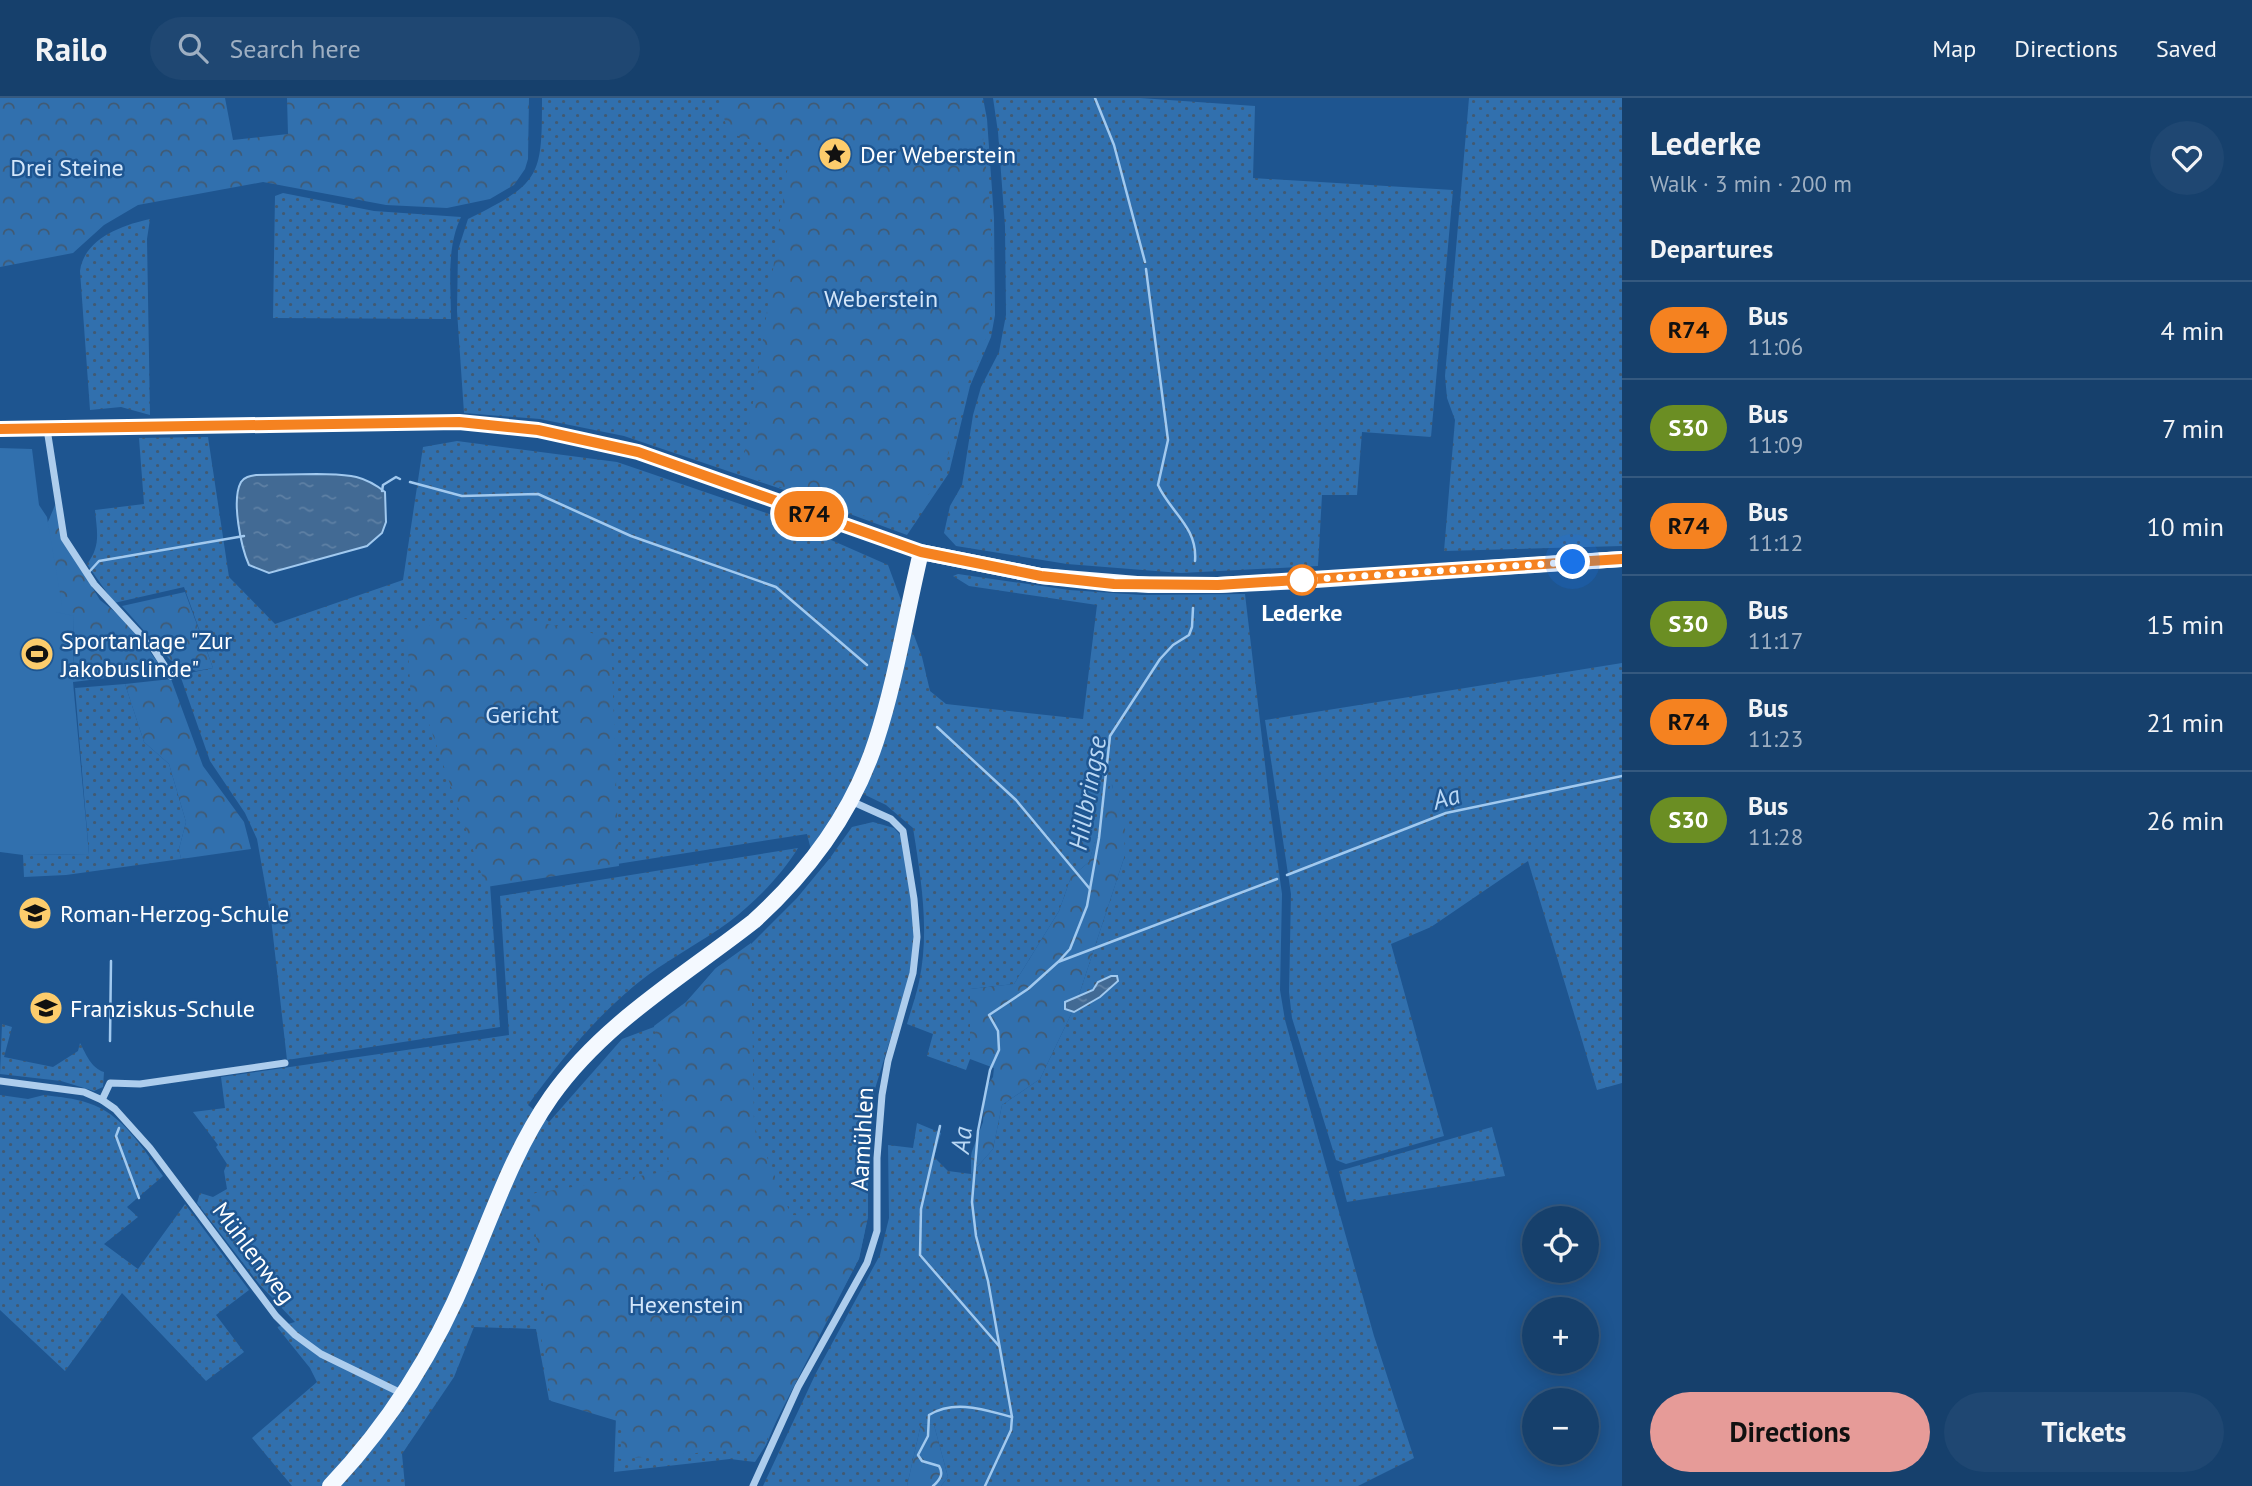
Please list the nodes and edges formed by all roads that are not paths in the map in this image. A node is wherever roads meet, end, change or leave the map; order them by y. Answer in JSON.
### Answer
{"nodes":[{"id":1,"x":0,"y":429,"type":"edge"},
{"id":2,"x":47,"y":429,"type":"junction"},
{"id":3,"x":921,"y":552,"type":"junction"},
{"id":4,"x":1622,"y":559,"type":"edge"},
{"id":5,"x":170,"y":676,"type":"dead end"},
{"id":6,"x":850,"y":801,"type":"junction"},
{"id":7,"x":285,"y":1063,"type":"dead end"},
{"id":8,"x":0,"y":1081,"type":"edge"},
{"id":9,"x":102,"y":1100,"type":"junction"},
{"id":10,"x":403,"y":1394,"type":"junction"},
{"id":11,"x":330,"y":1486,"type":"edge"},
{"id":12,"x":753,"y":1486,"type":"edge"}],
"edges":[{"from":1,"to":2,"type":"street"},
{"from":2,"to":3,"type":"street"},
{"from":2,"to":5,"type":"street"},
{"from":3,"to":4,"type":"main road"},
{"from":3,"to":6,"type":"main road"},
{"from":6,"to":10,"type":"main road"},
{"from":6,"to":12,"type":"street","name":"Aamühlen"},
{"from":7,"to":9,"type":"street"},
{"from":8,"to":9,"type":"street","name":"Mühlenweg"},
{"from":9,"to":10,"type":"street","name":"Mühlenweg"},
{"from":10,"to":11,"type":"main road"}]}
